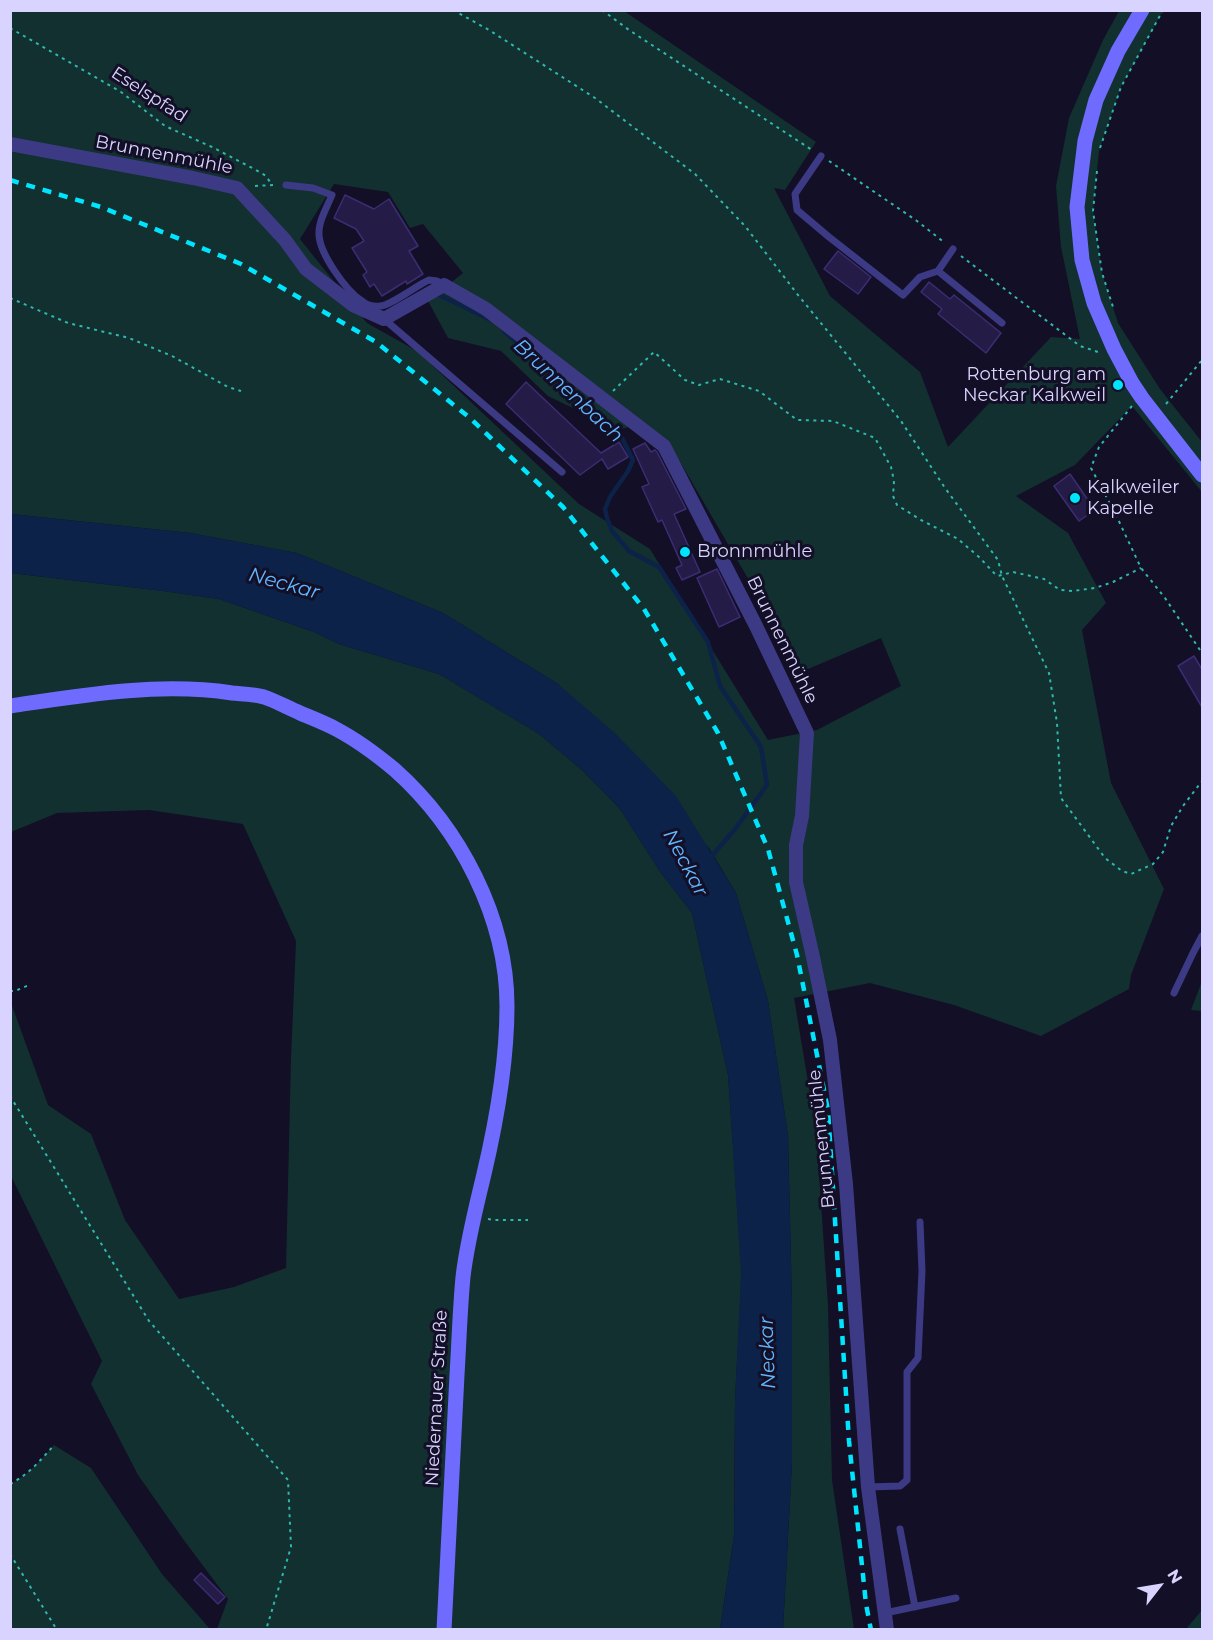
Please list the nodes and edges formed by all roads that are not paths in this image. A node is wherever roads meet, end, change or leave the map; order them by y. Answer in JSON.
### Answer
{"nodes":[{"id":1,"x":1142,"y":10,"type":"edge"},
{"id":2,"x":10,"y":144,"type":"edge"},
{"id":3,"x":821,"y":156,"type":"road end"},
{"id":4,"x":286,"y":185,"type":"road end"},
{"id":5,"x":953,"y":249,"type":"road end"},
{"id":6,"x":938,"y":271,"type":"junction"},
{"id":7,"x":444,"y":285,"type":"junction"},
{"id":8,"x":384,"y":320,"type":"junction"},
{"id":9,"x":1002,"y":323,"type":"dead end"},
{"id":10,"x":562,"y":472,"type":"dead end"},
{"id":11,"x":1203,"y":475,"type":"edge"},
{"id":12,"x":10,"y":706,"type":"edge"},
{"id":13,"x":1203,"y":936,"type":"edge"},
{"id":14,"x":1174,"y":993,"type":"dead end"},
{"id":15,"x":920,"y":1222,"type":"dead end"},
{"id":16,"x":868,"y":1487,"type":"junction"},
{"id":17,"x":900,"y":1529,"type":"dead end"},
{"id":18,"x":956,"y":1599,"type":"dead end"},
{"id":19,"x":915,"y":1607,"type":"junction"},
{"id":20,"x":884,"y":1613,"type":"junction"},
{"id":21,"x":444,"y":1629,"type":"edge"},
{"id":22,"x":887,"y":1629,"type":"edge"}],
"edges":[{"from":1,"to":11,"type":"main road"},
{"from":2,"to":8,"type":"street","name":"Brunnenmühle"},
{"from":3,"to":6,"type":"lane"},
{"from":4,"to":7,"type":"lane"},
{"from":5,"to":6,"type":"lane"},
{"from":6,"to":9,"type":"lane"},
{"from":7,"to":8,"type":"street"},
{"from":7,"to":16,"type":"street","name":"Brunnenmühle"},
{"from":8,"to":10,"type":"lane"},
{"from":12,"to":21,"type":"main road","name":"Niedernauer Straße"},
{"from":13,"to":14,"type":"lane"},
{"from":15,"to":16,"type":"lane"},
{"from":16,"to":20,"type":"street","name":"Brunnenmühle"},
{"from":17,"to":19,"type":"lane"},
{"from":18,"to":19,"type":"lane"},
{"from":19,"to":20,"type":"lane"},
{"from":20,"to":22,"type":"street","name":"Brunnenmühle"}]}
